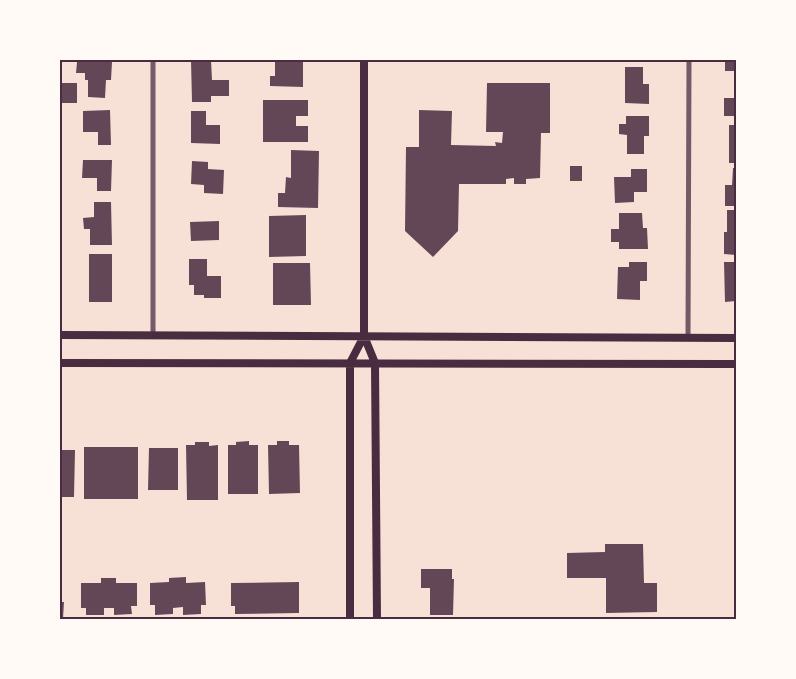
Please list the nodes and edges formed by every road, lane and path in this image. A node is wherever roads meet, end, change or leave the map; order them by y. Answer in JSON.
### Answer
{"nodes":[{"id":1,"x":153,"y":60,"type":"edge"},
{"id":2,"x":364,"y":60,"type":"edge"},
{"id":3,"x":689,"y":60,"type":"edge"},
{"id":4,"x":60,"y":335,"type":"edge"},
{"id":5,"x":153,"y":336,"type":"junction"},
{"id":6,"x":364,"y":336,"type":"junction"},
{"id":7,"x":688,"y":337,"type":"junction"},
{"id":8,"x":736,"y":338,"type":"edge"},
{"id":9,"x":60,"y":363,"type":"edge"},
{"id":10,"x":350,"y":363,"type":"junction"},
{"id":11,"x":375,"y":363,"type":"junction"},
{"id":12,"x":736,"y":364,"type":"edge"},
{"id":13,"x":350,"y":619,"type":"edge"},
{"id":14,"x":377,"y":619,"type":"edge"}],
"edges":[{"from":1,"to":5,"type":"street"},
{"from":2,"to":6,"type":"main road"},
{"from":3,"to":7,"type":"street"},
{"from":4,"to":5,"type":"main road"},
{"from":5,"to":6,"type":"main road"},
{"from":6,"to":7,"type":"main road"},
{"from":6,"to":10,"type":"main road"},
{"from":6,"to":11,"type":"main road"},
{"from":7,"to":8,"type":"main road"},
{"from":9,"to":10,"type":"main road"},
{"from":10,"to":11,"type":"main road"},
{"from":10,"to":13,"type":"main road"},
{"from":11,"to":12,"type":"main road"},
{"from":11,"to":14,"type":"main road"}]}
